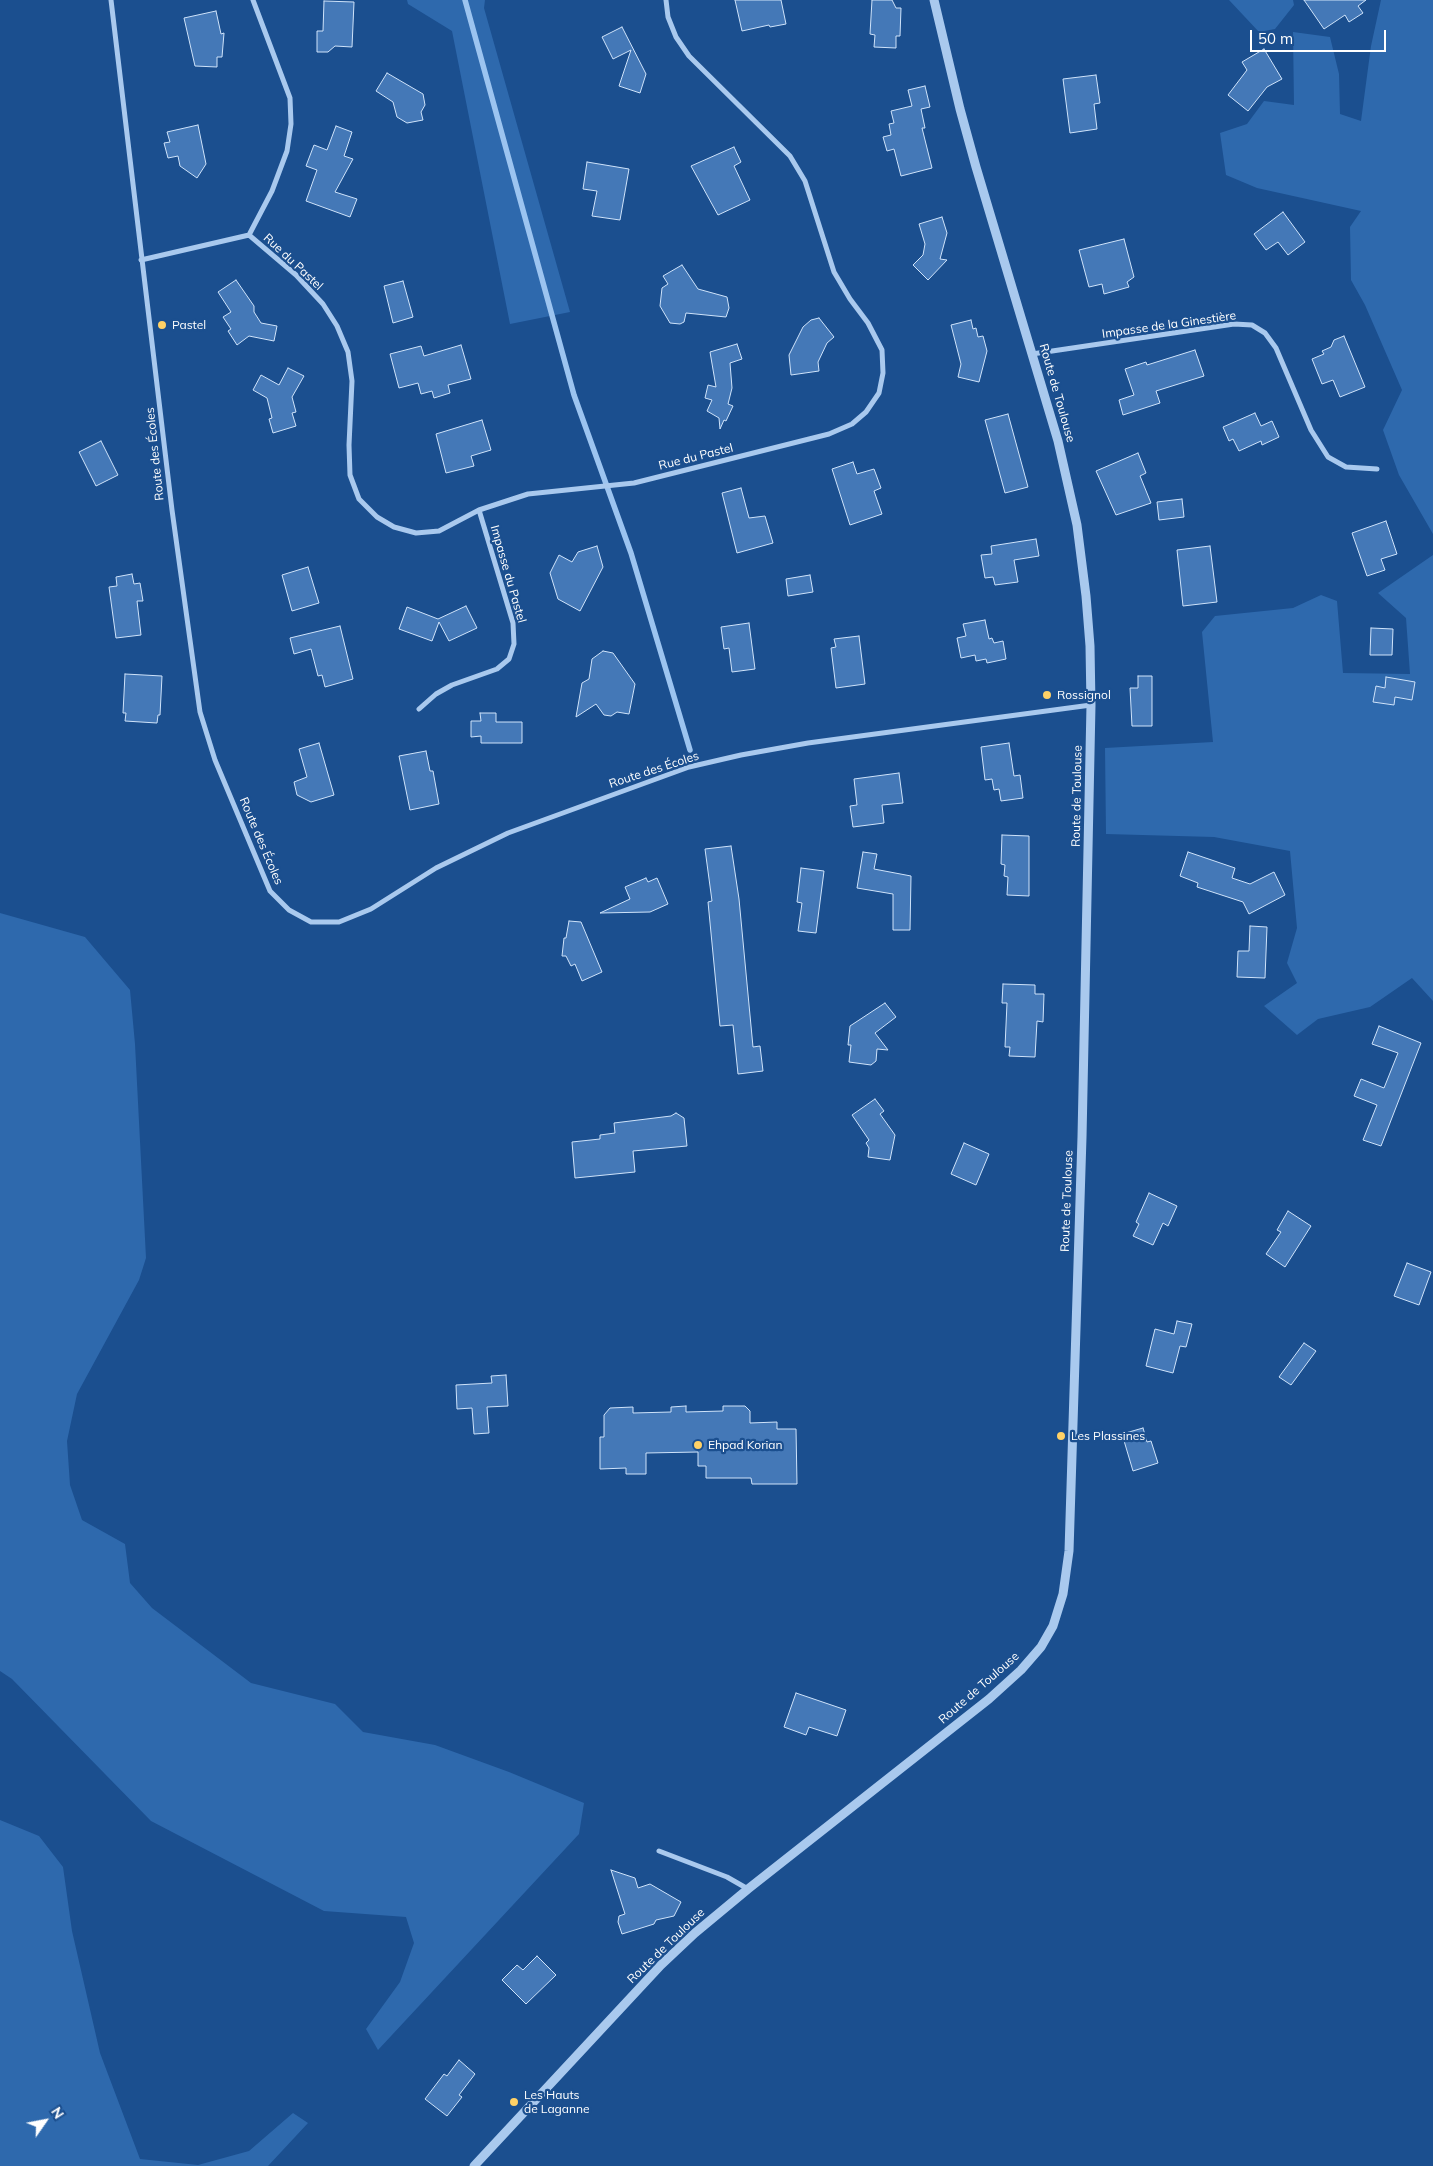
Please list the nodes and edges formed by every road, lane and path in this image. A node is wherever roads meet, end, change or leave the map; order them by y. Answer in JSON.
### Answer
{"nodes":[{"id":1,"x":111,"y":0,"type":"edge"},
{"id":2,"x":253,"y":0,"type":"edge"},
{"id":3,"x":666,"y":0,"type":"edge"},
{"id":4,"x":934,"y":0,"type":"edge"},
{"id":5,"x":249,"y":235,"type":"junction"},
{"id":6,"x":142,"y":260,"type":"junction"},
{"id":7,"x":1032,"y":354,"type":"junction"},
{"id":8,"x":1377,"y":470,"type":"dead end"},
{"id":9,"x":479,"y":510,"type":"junction"},
{"id":10,"x":1091,"y":705,"type":"junction"},
{"id":11,"x":419,"y":709,"type":"dead end"},
{"id":12,"x":659,"y":1851,"type":"dead end"},
{"id":13,"x":748,"y":1889,"type":"junction"},
{"id":14,"x":474,"y":2166,"type":"edge"}],
"edges":[{"from":1,"to":6,"type":"street","name":"Route des Écoles"},
{"from":2,"to":5,"type":"street","name":"Rue du Pastel"},
{"from":3,"to":9,"type":"street","name":"Rue du Pastel"},
{"from":4,"to":7,"type":"street","name":"Route de Toulouse"},
{"from":5,"to":6,"type":"street","name":"Rue du Pastel"},
{"from":5,"to":9,"type":"street","name":"Rue du Pastel"},
{"from":6,"to":10,"type":"street","name":"Route des Écoles"},
{"from":7,"to":8,"type":"street","name":"Impasse de la Ginestière"},
{"from":7,"to":10,"type":"street","name":"Route de Toulouse"},
{"from":9,"to":11,"type":"street","name":"Impasse du Pastel"},
{"from":10,"to":13,"type":"street","name":"Route de Toulouse"},
{"from":12,"to":13,"type":"street"},
{"from":13,"to":14,"type":"street","name":"Route de Toulouse"}]}
